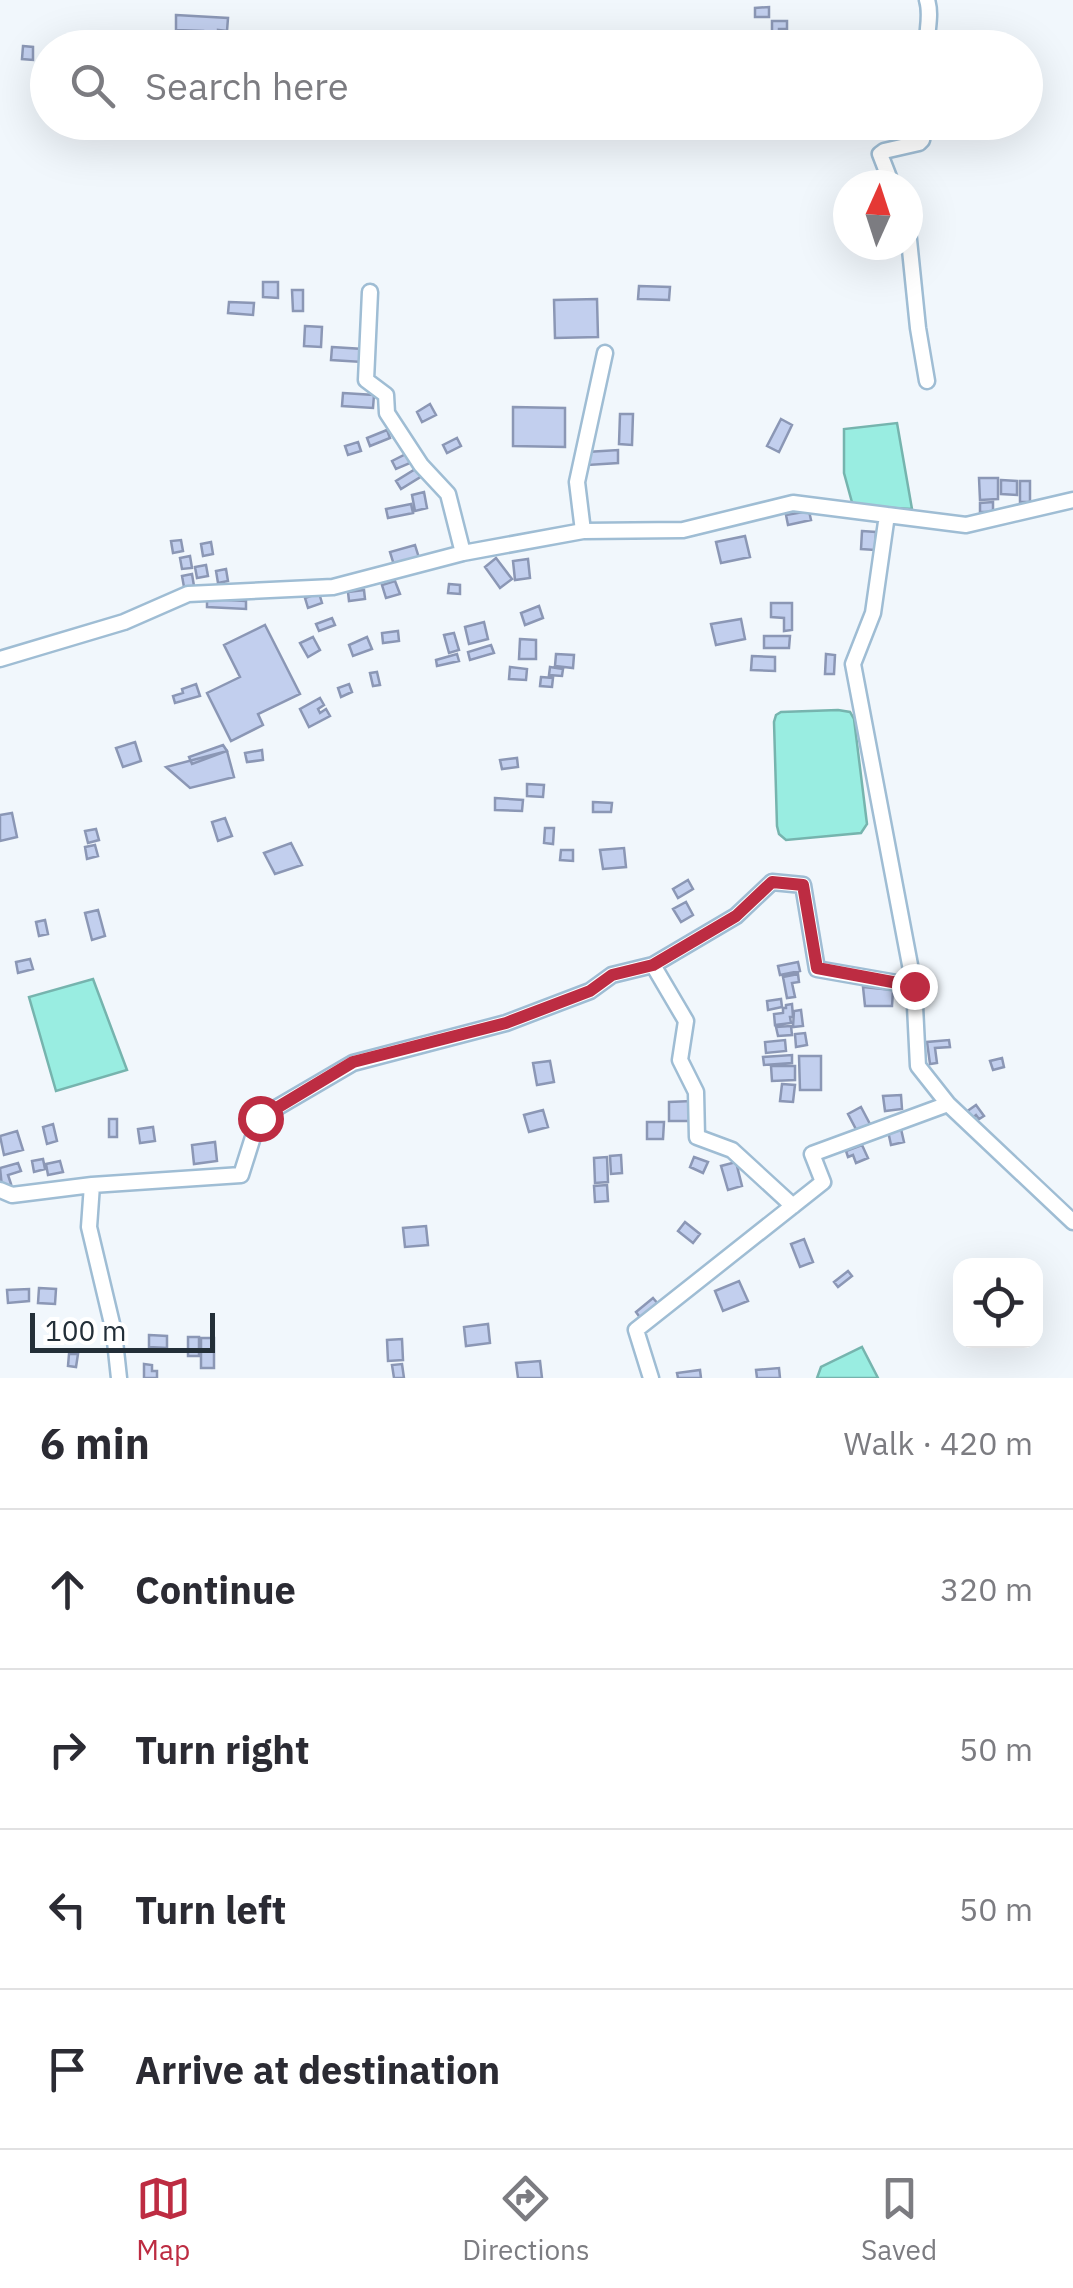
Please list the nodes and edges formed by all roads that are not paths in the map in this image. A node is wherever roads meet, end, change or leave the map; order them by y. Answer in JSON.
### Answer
{"nodes":[{"id":1,"x":927,"y":0,"type":"edge"},
{"id":2,"x":927,"y":30,"type":"edge"},
{"id":3,"x":922,"y":140,"type":"edge"},
{"id":4,"x":886,"y":170,"type":"edge"},
{"id":5,"x":911,"y":260,"type":"edge"},
{"id":6,"x":370,"y":292,"type":"dead end"},
{"id":7,"x":605,"y":352,"type":"dead end"},
{"id":8,"x":928,"y":381,"type":"dead end"},
{"id":9,"x":1073,"y":500,"type":"edge"},
{"id":10,"x":887,"y":515,"type":"junction"},
{"id":11,"x":583,"y":531,"type":"junction"},
{"id":12,"x":463,"y":553,"type":"junction"},
{"id":13,"x":0,"y":659,"type":"edge"},
{"id":14,"x":653,"y":965,"type":"junction"},
{"id":15,"x":914,"y":986,"type":"junction"},
{"id":16,"x":948,"y":1104,"type":"junction"},
{"id":17,"x":92,"y":1185,"type":"junction"},
{"id":18,"x":0,"y":1190,"type":"edge"},
{"id":19,"x":792,"y":1206,"type":"junction"},
{"id":20,"x":1073,"y":1222,"type":"edge"},
{"id":21,"x":119,"y":1378,"type":"edge"},
{"id":22,"x":651,"y":1378,"type":"edge"}],
"edges":[{"from":1,"to":2,"type":"street"},
{"from":3,"to":4,"type":"street"},
{"from":5,"to":8,"type":"street"},
{"from":6,"to":12,"type":"street"},
{"from":7,"to":11,"type":"street"},
{"from":9,"to":10,"type":"street"},
{"from":10,"to":11,"type":"street"},
{"from":10,"to":15,"type":"street"},
{"from":11,"to":12,"type":"street"},
{"from":12,"to":13,"type":"street"},
{"from":14,"to":15,"type":"street"},
{"from":14,"to":17,"type":"street"},
{"from":14,"to":19,"type":"street"},
{"from":15,"to":16,"type":"street"},
{"from":16,"to":19,"type":"street"},
{"from":16,"to":20,"type":"street"},
{"from":17,"to":18,"type":"street"},
{"from":17,"to":21,"type":"street"},
{"from":19,"to":22,"type":"street"}]}
